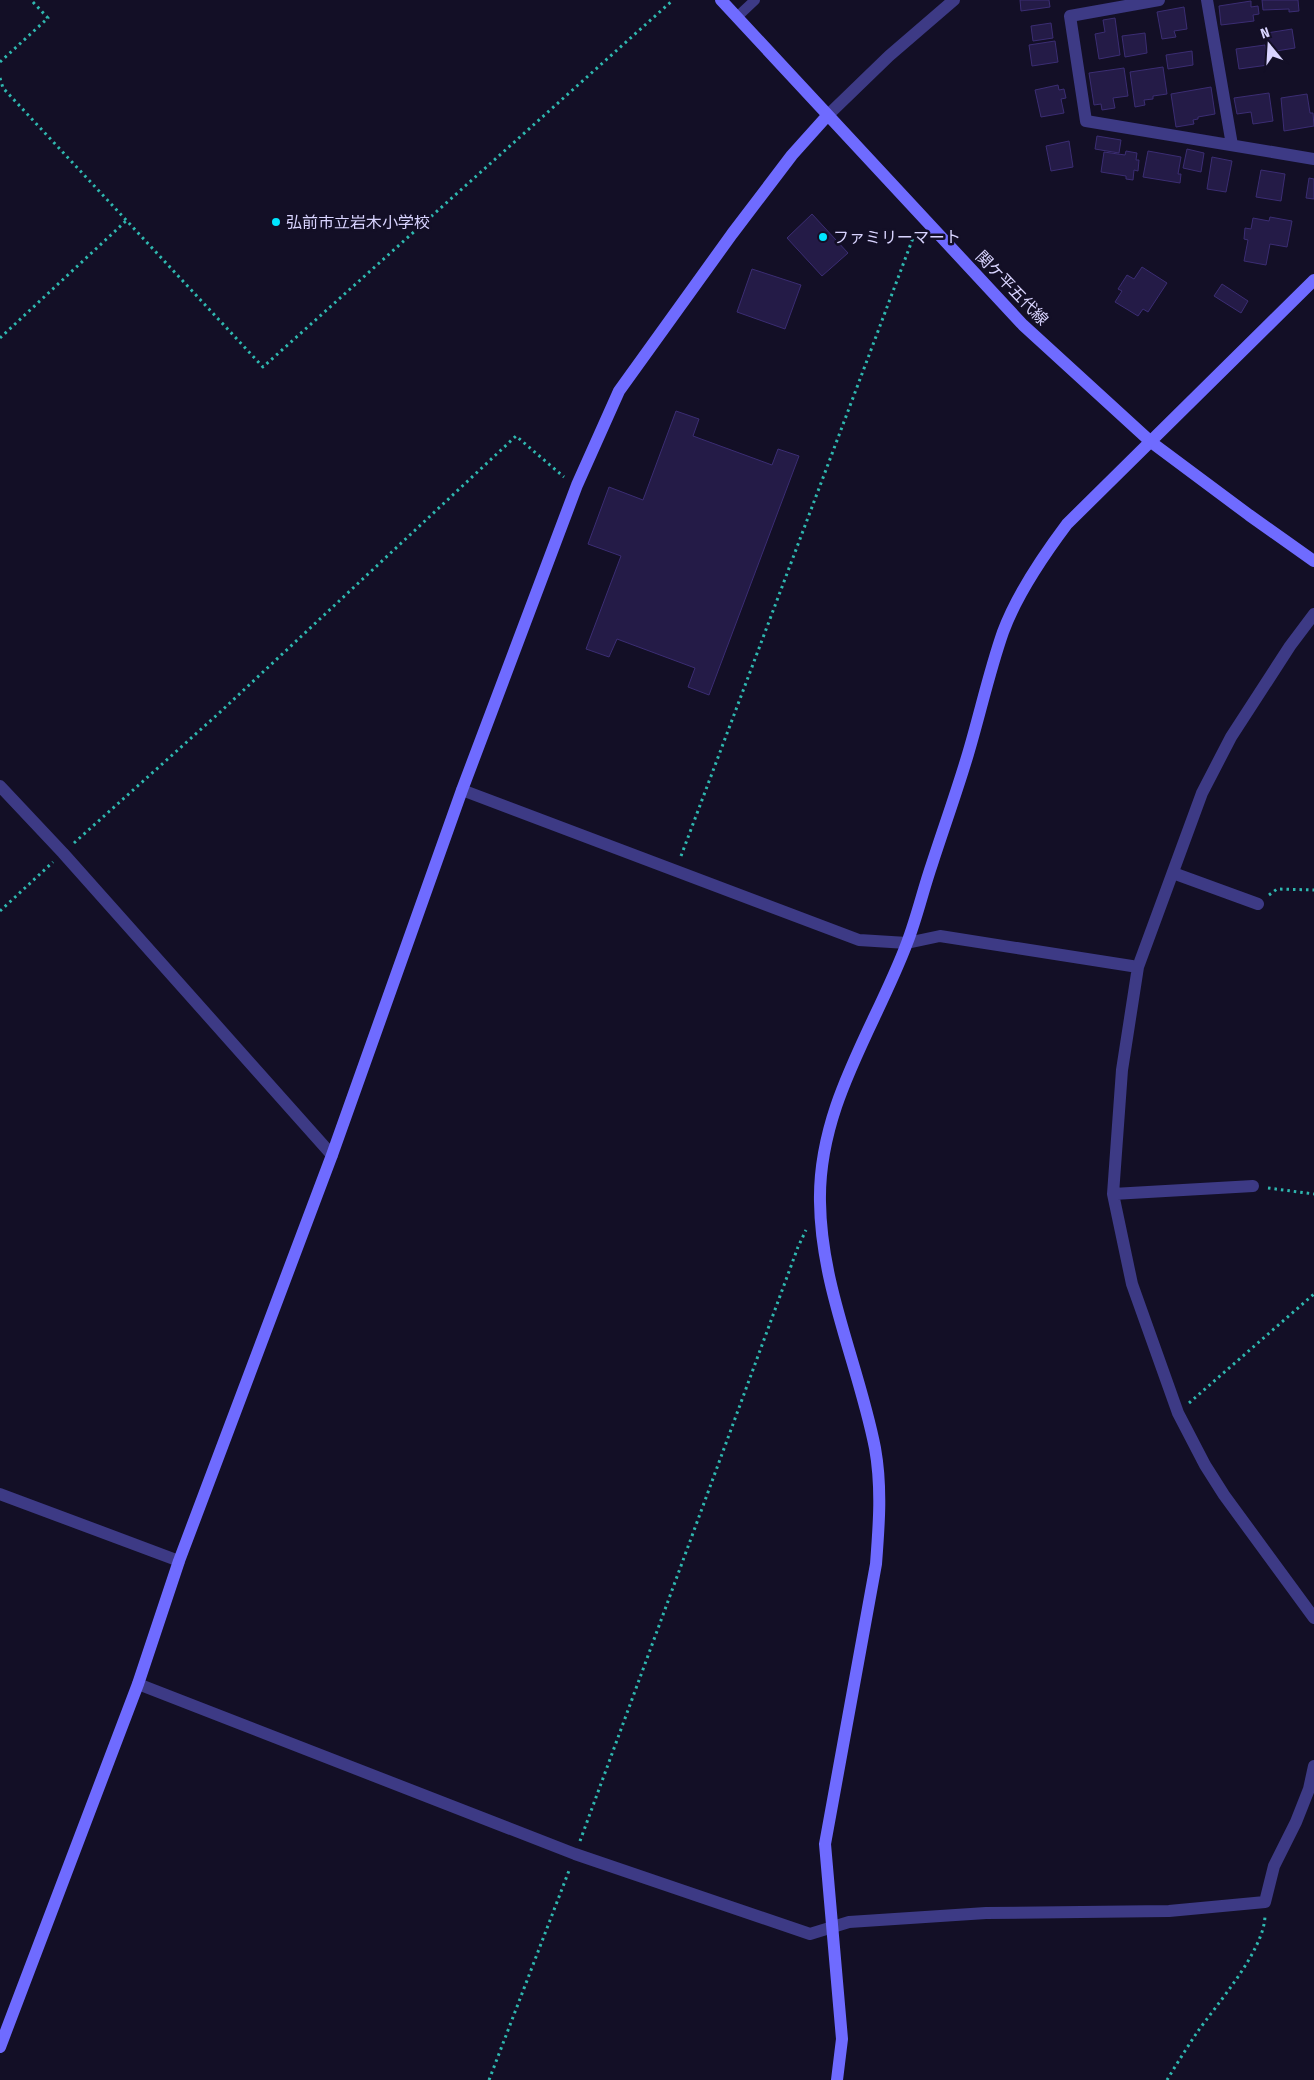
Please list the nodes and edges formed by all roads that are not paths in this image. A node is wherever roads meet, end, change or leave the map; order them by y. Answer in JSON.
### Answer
{"nodes":[{"id":1,"x":721,"y":0,"type":"edge"},
{"id":2,"x":754,"y":0,"type":"edge"},
{"id":3,"x":954,"y":0,"type":"edge"},
{"id":4,"x":1159,"y":0,"type":"edge"},
{"id":5,"x":1207,"y":0,"type":"edge"},
{"id":6,"x":737,"y":17,"type":"junction"},
{"id":7,"x":827,"y":116,"type":"junction"},
{"id":8,"x":1232,"y":145,"type":"junction"},
{"id":9,"x":1314,"y":159,"type":"edge"},
{"id":10,"x":1314,"y":280,"type":"edge"},
{"id":11,"x":1151,"y":442,"type":"junction"},
{"id":12,"x":1314,"y":561,"type":"edge"},
{"id":13,"x":1314,"y":614,"type":"edge"},
{"id":14,"x":0,"y":786,"type":"edge"},
{"id":15,"x":462,"y":790,"type":"junction"},
{"id":16,"x":1174,"y":873,"type":"junction"},
{"id":17,"x":1258,"y":904,"type":"road end"},
{"id":18,"x":907,"y":943,"type":"junction"},
{"id":19,"x":1138,"y":967,"type":"junction"},
{"id":20,"x":332,"y":1155,"type":"junction"},
{"id":21,"x":1253,"y":1186,"type":"road end"},
{"id":22,"x":1113,"y":1194,"type":"junction"},
{"id":23,"x":0,"y":1494,"type":"edge"},
{"id":24,"x":179,"y":1560,"type":"junction"},
{"id":25,"x":1314,"y":1618,"type":"edge"},
{"id":26,"x":138,"y":1684,"type":"junction"},
{"id":27,"x":1314,"y":1766,"type":"edge"},
{"id":28,"x":832,"y":1927,"type":"junction"},
{"id":29,"x":0,"y":2047,"type":"edge"},
{"id":30,"x":837,"y":2080,"type":"edge"}],
"edges":[{"from":1,"to":6,"type":"street","name":"関ケ平五代線"},
{"from":2,"to":6,"type":"lane"},
{"from":3,"to":7,"type":"street"},
{"from":4,"to":8,"type":"street"},
{"from":5,"to":8,"type":"street"},
{"from":6,"to":7,"type":"street","name":"関ケ平五代線"},
{"from":7,"to":11,"type":"street","name":"関ケ平五代線"},
{"from":7,"to":15,"type":"street"},
{"from":8,"to":9,"type":"street"},
{"from":10,"to":11,"type":"street"},
{"from":11,"to":12,"type":"street","name":"関ケ平五代線"},
{"from":11,"to":18,"type":"street"},
{"from":13,"to":16,"type":"street"},
{"from":14,"to":20,"type":"street"},
{"from":15,"to":18,"type":"street"},
{"from":15,"to":20,"type":"street"},
{"from":16,"to":17,"type":"street"},
{"from":16,"to":19,"type":"street"},
{"from":18,"to":19,"type":"street"},
{"from":18,"to":28,"type":"street"},
{"from":19,"to":22,"type":"street"},
{"from":20,"to":24,"type":"street"},
{"from":21,"to":22,"type":"street"},
{"from":22,"to":25,"type":"street"},
{"from":23,"to":24,"type":"street"},
{"from":24,"to":26,"type":"street"},
{"from":26,"to":28,"type":"street"},
{"from":26,"to":29,"type":"street"},
{"from":27,"to":28,"type":"street"},
{"from":28,"to":30,"type":"street"}]}
